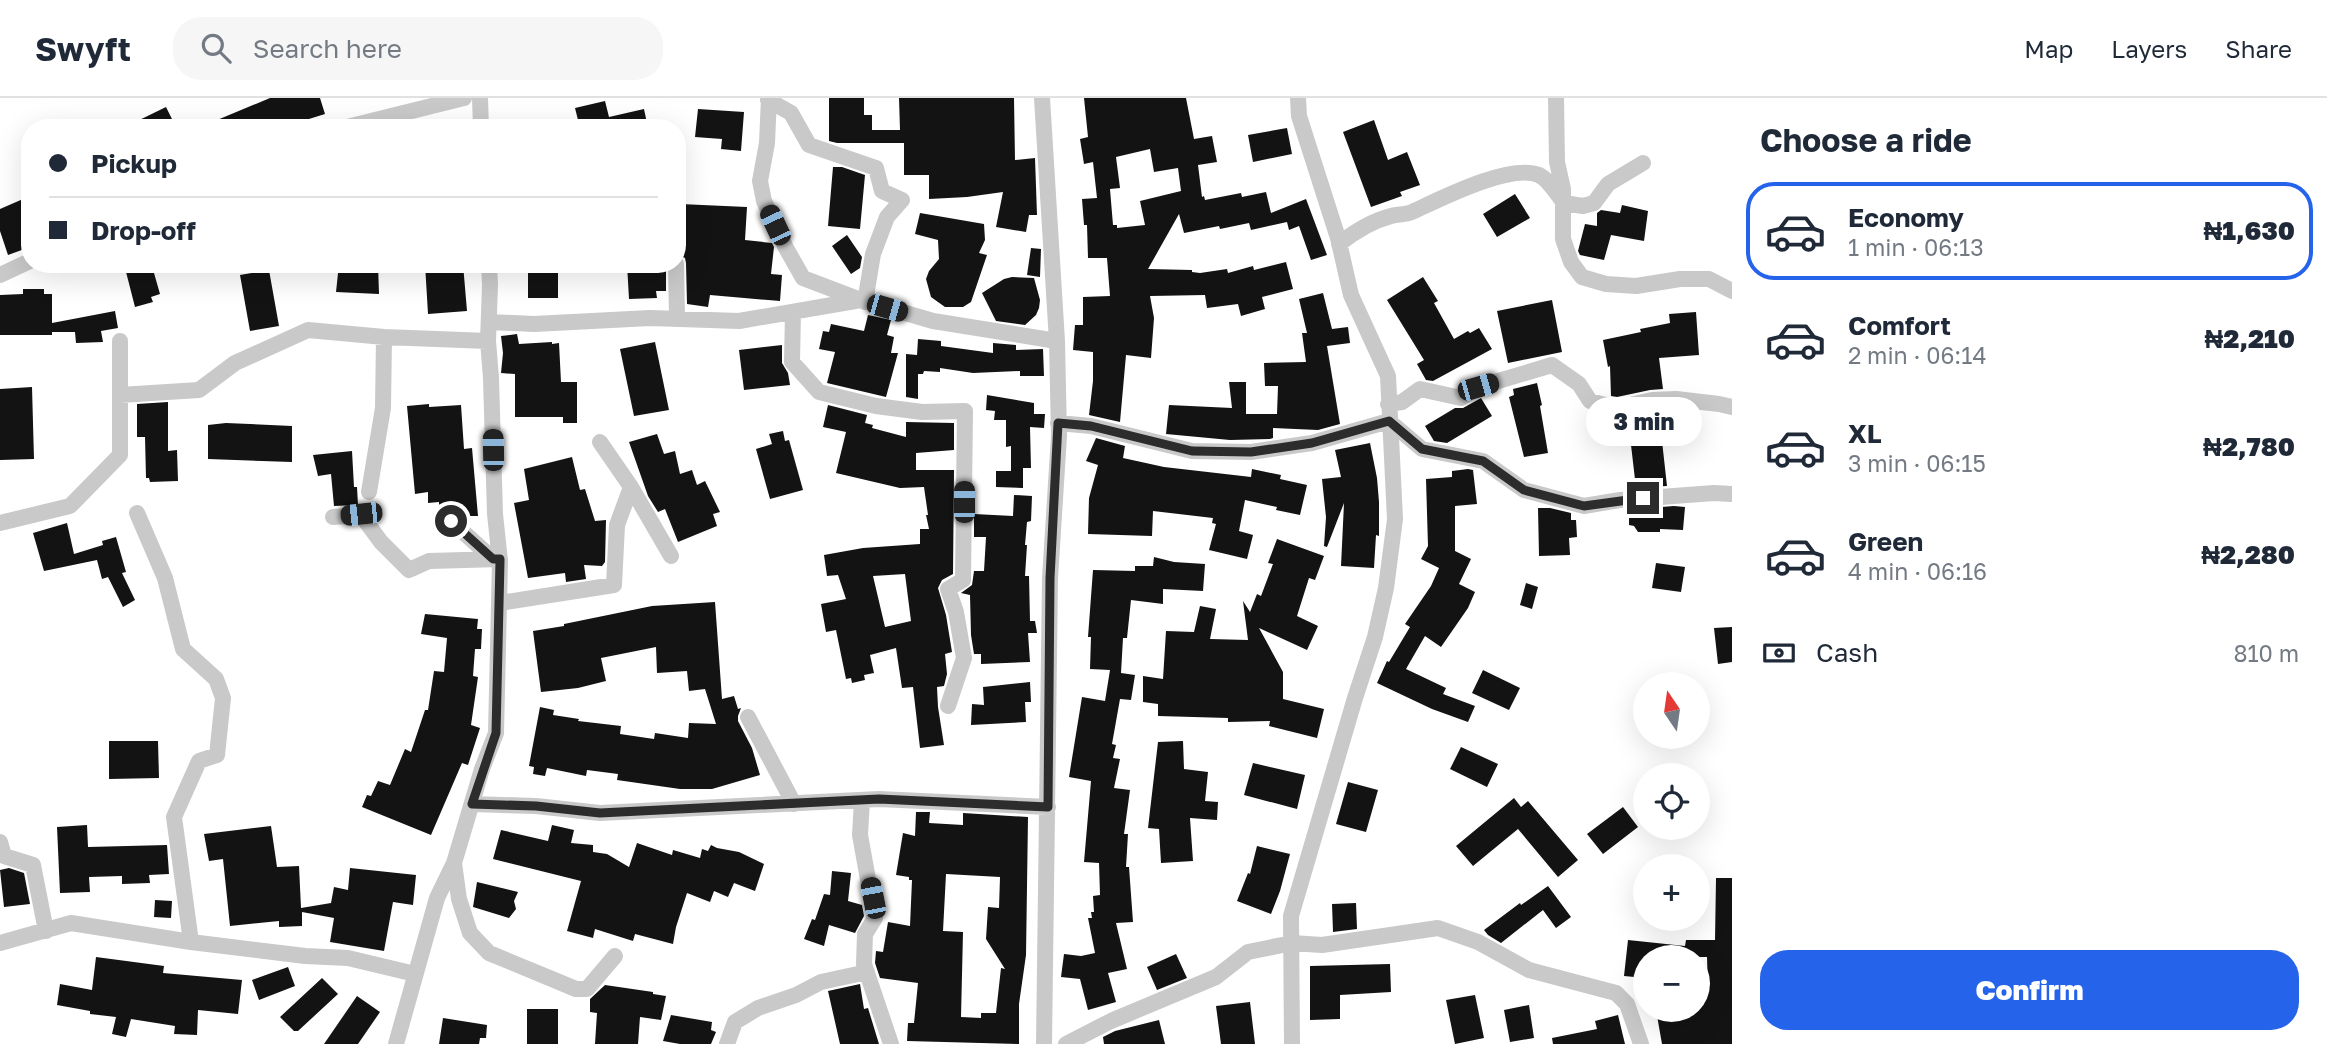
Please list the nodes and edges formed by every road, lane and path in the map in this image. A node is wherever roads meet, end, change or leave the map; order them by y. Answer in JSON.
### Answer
{"nodes":[{"id":1,"x":464,"y":98,"type":"edge"},
{"id":2,"x":480,"y":98,"type":"edge"},
{"id":3,"x":1042,"y":98,"type":"edge"},
{"id":4,"x":1298,"y":98,"type":"edge"},
{"id":5,"x":1556,"y":98,"type":"edge"},
{"id":6,"x":769,"y":99,"type":"edge"},
{"id":7,"x":379,"y":119,"type":"edge"},
{"id":8,"x":481,"y":119,"type":"edge"},
{"id":9,"x":1643,"y":163,"type":"dead end"},
{"id":10,"x":1564,"y":203,"type":"junction"},
{"id":11,"x":1339,"y":244,"type":"junction"},
{"id":12,"x":21,"y":265,"type":"edge"},
{"id":13,"x":489,"y":273,"type":"edge"},
{"id":14,"x":676,"y":273,"type":"edge"},
{"id":15,"x":0,"y":275,"type":"edge"},
{"id":16,"x":1732,"y":291,"type":"edge"},
{"id":17,"x":863,"y":301,"type":"junction"},
{"id":18,"x":793,"y":312,"type":"junction"},
{"id":19,"x":677,"y":319,"type":"junction"},
{"id":20,"x":490,"y":322,"type":"junction"},
{"id":21,"x":384,"y":337,"type":"junction"},
{"id":22,"x":120,"y":341,"type":"dead end"},
{"id":23,"x":488,"y":341,"type":"junction"},
{"id":24,"x":1057,"y":341,"type":"junction"},
{"id":25,"x":120,"y":395,"type":"junction"},
{"id":26,"x":1732,"y":407,"type":"edge"},
{"id":27,"x":1389,"y":412,"type":"junction"},
{"id":28,"x":1058,"y":423,"type":"junction"},
{"id":29,"x":600,"y":442,"type":"dead end"},
{"id":30,"x":631,"y":487,"type":"junction"},
{"id":31,"x":369,"y":492,"type":"dead end"},
{"id":32,"x":1732,"y":494,"type":"edge"},
{"id":33,"x":137,"y":513,"type":"dead end"},
{"id":34,"x":333,"y":517,"type":"dead end"},
{"id":35,"x":451,"y":521,"type":"dead end"},
{"id":36,"x":0,"y":523,"type":"edge"},
{"id":37,"x":671,"y":556,"type":"dead end"},
{"id":38,"x":497,"y":559,"type":"junction"},
{"id":39,"x":500,"y":603,"type":"junction"},
{"id":40,"x":948,"y":706,"type":"dead end"},
{"id":41,"x":748,"y":717,"type":"dead end"},
{"id":42,"x":862,"y":800,"type":"junction"},
{"id":43,"x":472,"y":804,"type":"junction"},
{"id":44,"x":794,"y":804,"type":"junction"},
{"id":45,"x":1048,"y":807,"type":"junction"},
{"id":46,"x":0,"y":842,"type":"edge"},
{"id":47,"x":454,"y":863,"type":"junction"},
{"id":48,"x":46,"y":931,"type":"junction"},
{"id":49,"x":191,"y":942,"type":"junction"},
{"id":50,"x":0,"y":943,"type":"edge"},
{"id":51,"x":1292,"y":943,"type":"junction"},
{"id":52,"x":615,"y":956,"type":"dead end"},
{"id":53,"x":867,"y":972,"type":"junction"},
{"id":54,"x":415,"y":974,"type":"junction"},
{"id":55,"x":396,"y":1044,"type":"edge"},
{"id":56,"x":727,"y":1044,"type":"edge"},
{"id":57,"x":891,"y":1044,"type":"edge"},
{"id":58,"x":1044,"y":1044,"type":"edge"},
{"id":59,"x":1066,"y":1044,"type":"edge"},
{"id":60,"x":1292,"y":1044,"type":"edge"},
{"id":61,"x":1641,"y":1044,"type":"edge"}],
"edges":[{"from":1,"to":7,"type":"street"},
{"from":2,"to":8,"type":"street"},
{"from":3,"to":24,"type":"street"},
{"from":4,"to":11,"type":"street"},
{"from":5,"to":10,"type":"street"},
{"from":6,"to":17,"type":"street"},
{"from":6,"to":17,"type":"street"},
{"from":9,"to":10,"type":"street"},
{"from":10,"to":11,"type":"street"},
{"from":10,"to":16,"type":"street"},
{"from":11,"to":27,"type":"street"},
{"from":12,"to":15,"type":"street"},
{"from":13,"to":20,"type":"street"},
{"from":14,"to":19,"type":"street"},
{"from":17,"to":18,"type":"street"},
{"from":17,"to":24,"type":"street"},
{"from":18,"to":19,"type":"street"},
{"from":18,"to":40,"type":"street"},
{"from":19,"to":20,"type":"street"},
{"from":20,"to":23,"type":"street"},
{"from":21,"to":23,"type":"street"},
{"from":21,"to":25,"type":"street"},
{"from":21,"to":31,"type":"street"},
{"from":22,"to":25,"type":"street"},
{"from":23,"to":38,"type":"street"},
{"from":24,"to":28,"type":"street"},
{"from":25,"to":36,"type":"street"},
{"from":26,"to":27,"type":"street"},
{"from":27,"to":28,"type":"street"},
{"from":27,"to":32,"type":"street"},
{"from":27,"to":51,"type":"street"},
{"from":28,"to":45,"type":"street"},
{"from":29,"to":30,"type":"street"},
{"from":30,"to":37,"type":"street"},
{"from":30,"to":39,"type":"street"},
{"from":33,"to":49,"type":"street"},
{"from":34,"to":38,"type":"street"},
{"from":35,"to":38,"type":"street"},
{"from":38,"to":39,"type":"street"},
{"from":39,"to":43,"type":"street"},
{"from":41,"to":44,"type":"street"},
{"from":42,"to":44,"type":"street"},
{"from":42,"to":45,"type":"street"},
{"from":42,"to":53,"type":"street"},
{"from":43,"to":44,"type":"street"},
{"from":43,"to":47,"type":"street"},
{"from":45,"to":58,"type":"street"},
{"from":46,"to":48,"type":"street"},
{"from":47,"to":52,"type":"street"},
{"from":47,"to":54,"type":"street"},
{"from":48,"to":49,"type":"street"},
{"from":48,"to":50,"type":"street"},
{"from":49,"to":54,"type":"street"},
{"from":51,"to":59,"type":"street"},
{"from":51,"to":60,"type":"street"},
{"from":51,"to":61,"type":"street"},
{"from":53,"to":56,"type":"street"},
{"from":53,"to":57,"type":"street"},
{"from":54,"to":55,"type":"street"}]}
